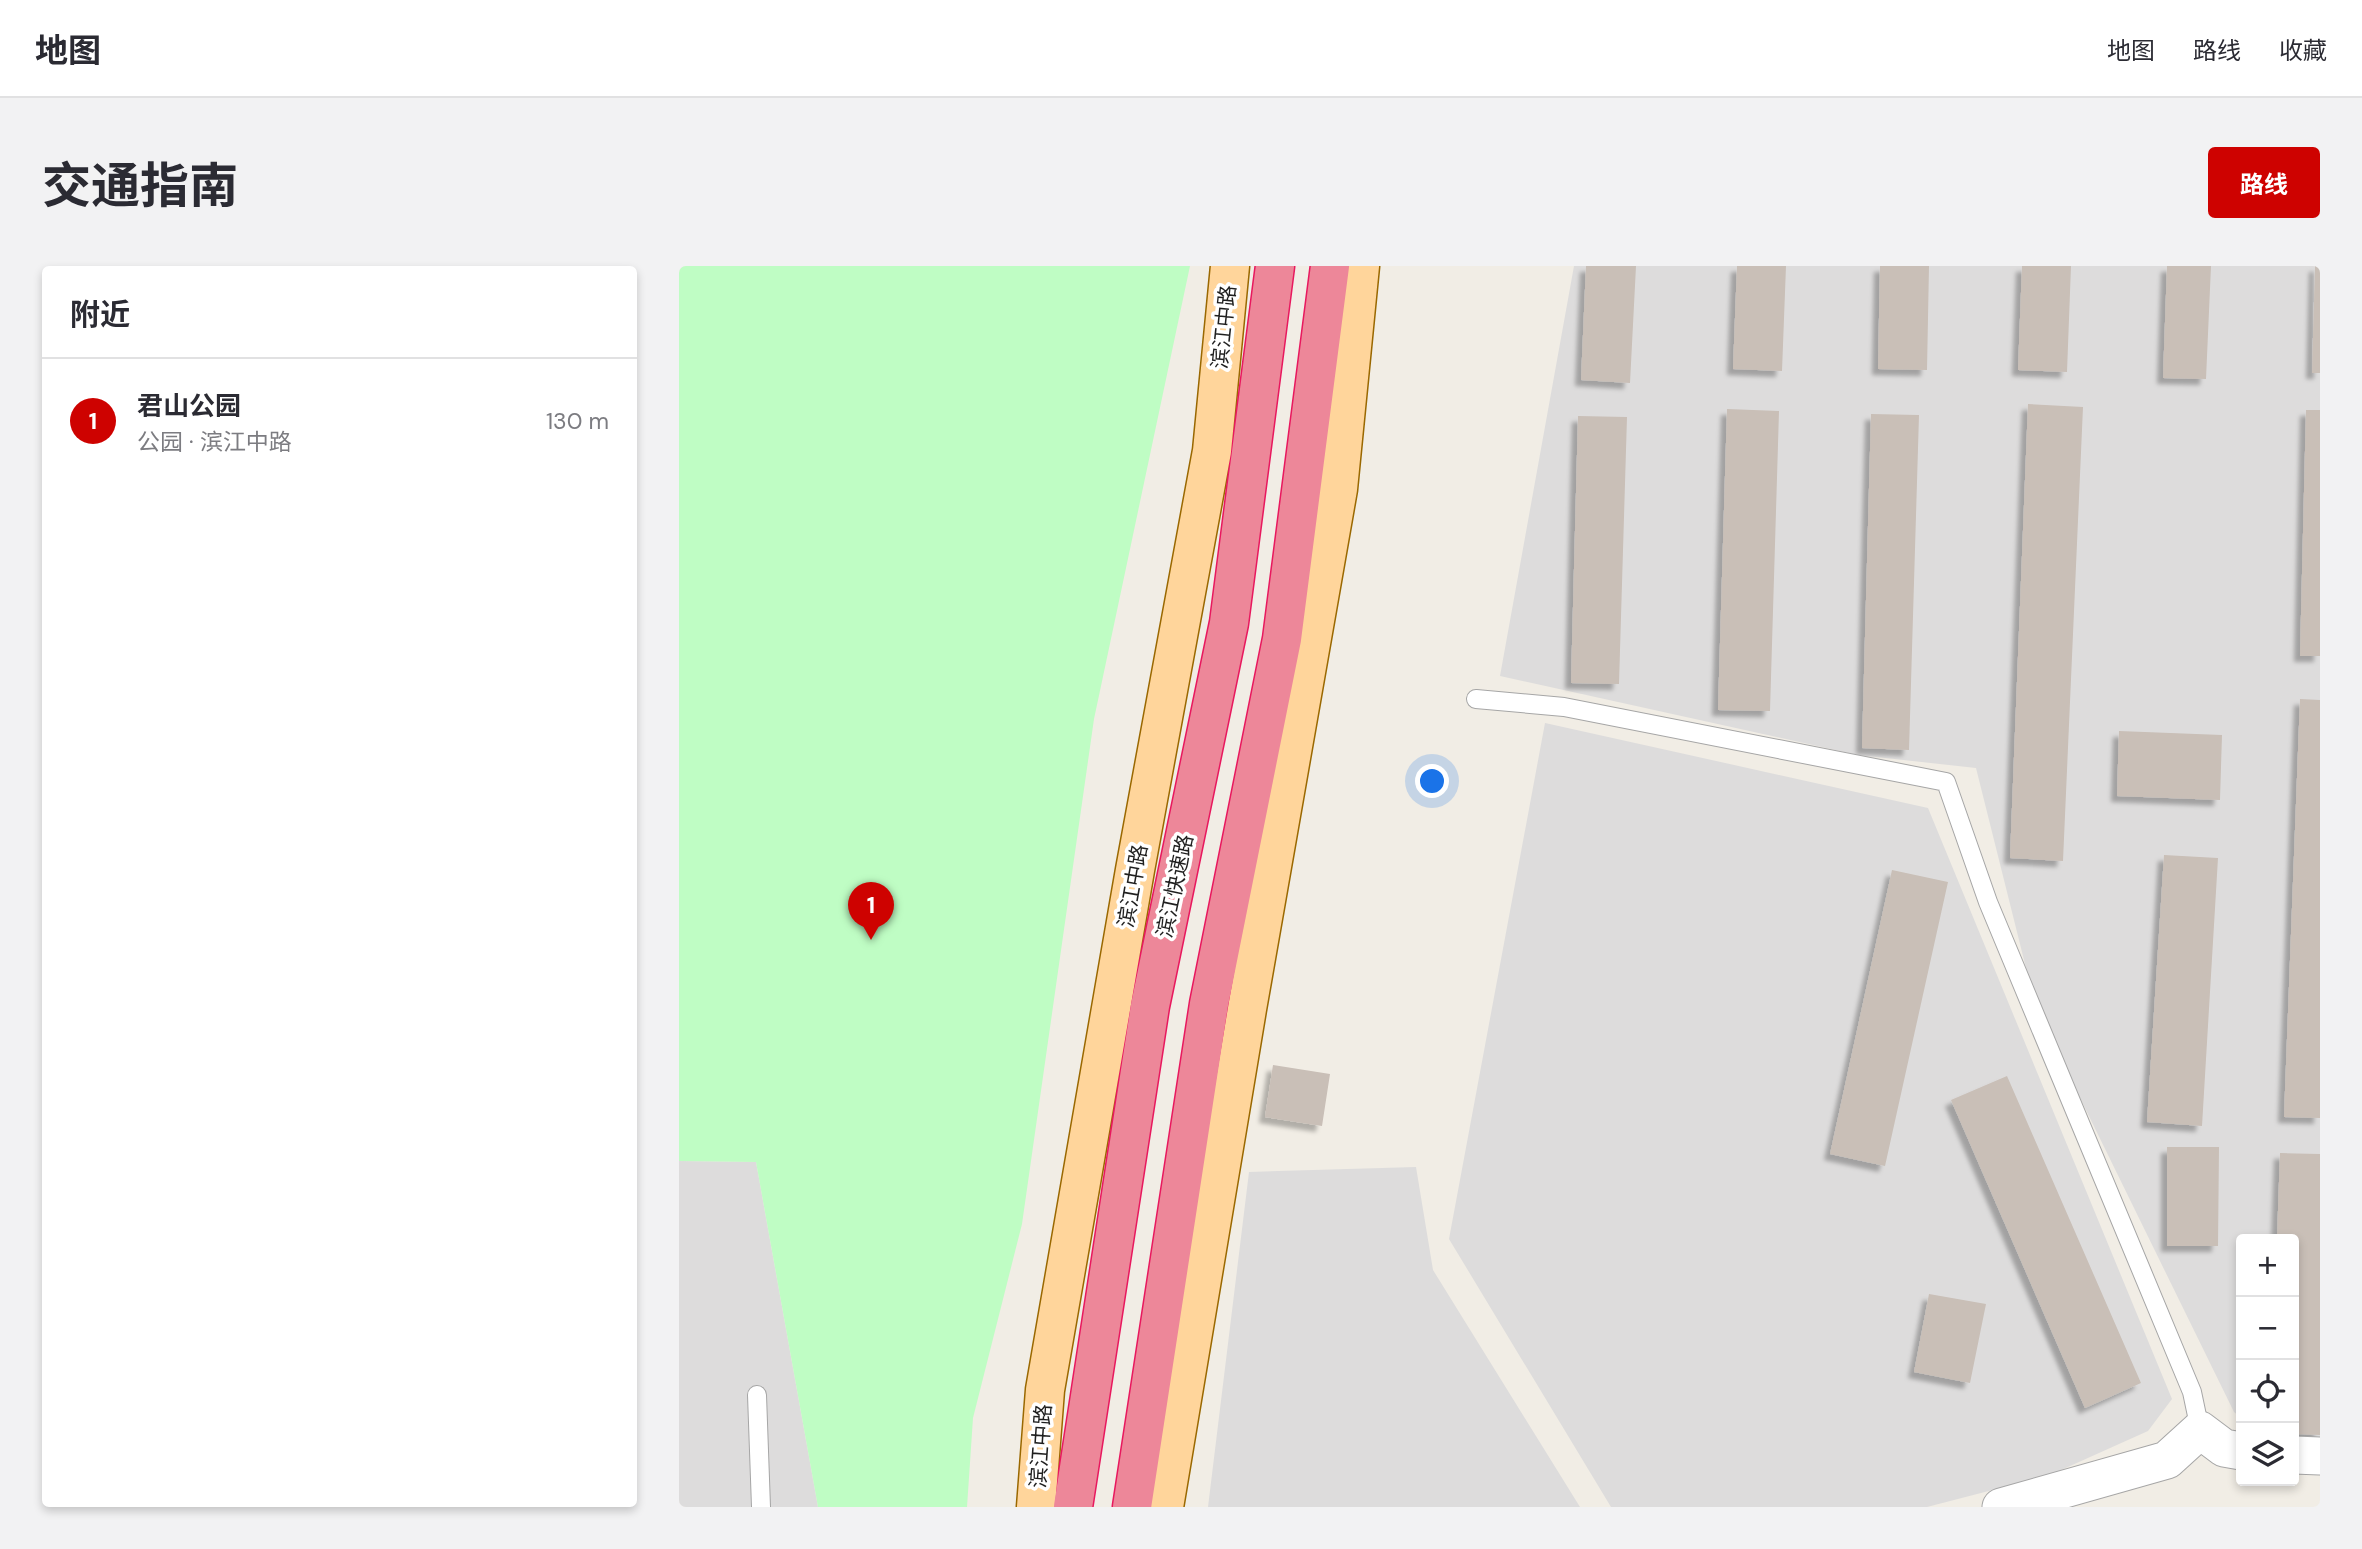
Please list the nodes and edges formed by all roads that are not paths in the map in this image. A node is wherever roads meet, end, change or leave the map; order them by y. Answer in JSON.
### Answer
{"nodes":[{"id":1,"x":1230,"y":266,"type":"edge"},
{"id":2,"x":1275,"y":266,"type":"edge"},
{"id":3,"x":1330,"y":266,"type":"edge"},
{"id":4,"x":1360,"y":266,"type":"edge"},
{"id":5,"x":1476,"y":699,"type":"dead end"},
{"id":6,"x":757,"y":1395,"type":"dead end"},
{"id":7,"x":2200,"y":1430,"type":"junction"},
{"id":8,"x":2236,"y":1450,"type":"edge"},
{"id":9,"x":2299,"y":1455,"type":"edge"},
{"id":10,"x":2320,"y":1456,"type":"edge"},
{"id":11,"x":761,"y":1507,"type":"edge"},
{"id":12,"x":1036,"y":1507,"type":"edge"},
{"id":13,"x":1073,"y":1507,"type":"edge"},
{"id":14,"x":1132,"y":1507,"type":"edge"},
{"id":15,"x":1164,"y":1507,"type":"edge"},
{"id":16,"x":2001,"y":1507,"type":"edge"}],
"edges":[{"from":1,"to":12,"type":"main road","name":"滨江中路"},
{"from":2,"to":13,"type":"highway","name":"滨江快速路"},
{"from":3,"to":14,"type":"highway"},
{"from":4,"to":15,"type":"main road"},
{"from":5,"to":7,"type":"lane"},
{"from":6,"to":11,"type":"lane"},
{"from":7,"to":8,"type":"street"},
{"from":7,"to":16,"type":"street"},
{"from":9,"to":10,"type":"street"}]}
